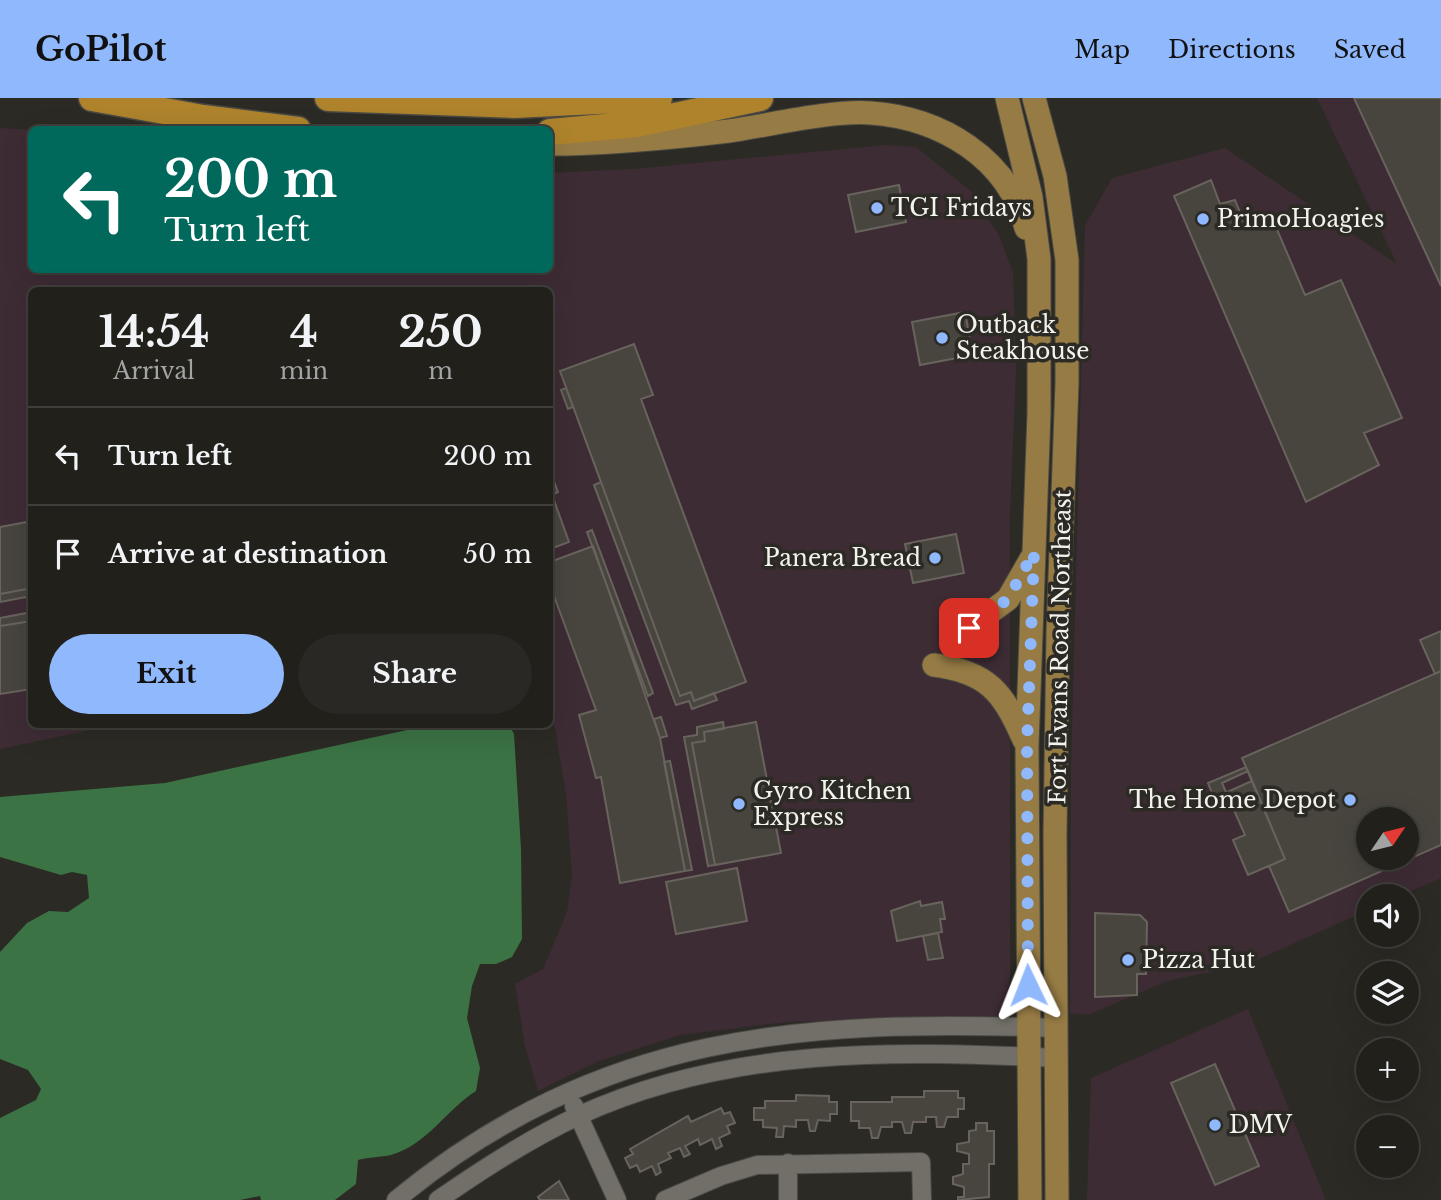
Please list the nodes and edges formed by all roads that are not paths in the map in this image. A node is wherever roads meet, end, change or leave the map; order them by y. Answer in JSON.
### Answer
{"nodes":[{"id":1,"x":92,"y":98,"type":"edge"},
{"id":2,"x":328,"y":98,"type":"edge"},
{"id":3,"x":659,"y":98,"type":"edge"},
{"id":4,"x":760,"y":98,"type":"edge"},
{"id":5,"x":1007,"y":98,"type":"edge"},
{"id":6,"x":1034,"y":98,"type":"edge"},
{"id":7,"x":267,"y":126,"type":"edge"},
{"id":8,"x":553,"y":132,"type":"edge"},
{"id":9,"x":553,"y":144,"type":"edge"},
{"id":10,"x":1039,"y":308,"type":"junction"},
{"id":11,"x":1034,"y":552,"type":"junction"},
{"id":12,"x":969,"y":628,"type":"dead end"},
{"id":13,"x":934,"y":665,"type":"dead end"},
{"id":14,"x":1027,"y":746,"type":"junction"},
{"id":15,"x":1029,"y":1027,"type":"junction"},
{"id":16,"x":1055,"y":1028,"type":"junction"},
{"id":17,"x":1029,"y":1056,"type":"junction"},
{"id":18,"x":1056,"y":1058,"type":"junction"},
{"id":19,"x":568,"y":1093,"type":"junction"},
{"id":20,"x":579,"y":1116,"type":"junction"},
{"id":21,"x":788,"y":1163,"type":"junction"},
{"id":22,"x":396,"y":1200,"type":"edge"},
{"id":23,"x":438,"y":1200,"type":"edge"},
{"id":24,"x":617,"y":1200,"type":"edge"},
{"id":25,"x":665,"y":1200,"type":"edge"},
{"id":26,"x":788,"y":1200,"type":"edge"},
{"id":27,"x":922,"y":1200,"type":"edge"},
{"id":28,"x":1030,"y":1200,"type":"edge"},
{"id":29,"x":1057,"y":1200,"type":"edge"}],
"edges":[{"from":1,"to":7,"type":"highway"},
{"from":2,"to":3,"type":"highway"},
{"from":4,"to":8,"type":"highway"},
{"from":5,"to":10,"type":"main road","name":"Fort Evans Road Northeast"},
{"from":6,"to":16,"type":"main road","name":"Fort Evans Road Northeast"},
{"from":9,"to":10,"type":"main road"},
{"from":10,"to":11,"type":"main road","name":"Fort Evans Road Northeast"},
{"from":11,"to":12,"type":"main road"},
{"from":11,"to":14,"type":"main road","name":"Fort Evans Road Northeast"},
{"from":13,"to":14,"type":"main road"},
{"from":14,"to":15,"type":"main road","name":"Fort Evans Road Northeast"},
{"from":15,"to":16,"type":"street"},
{"from":15,"to":17,"type":"main road","name":"Fort Evans Road Northeast"},
{"from":15,"to":19,"type":"street"},
{"from":16,"to":18,"type":"main road","name":"Fort Evans Road Northeast"},
{"from":17,"to":18,"type":"street"},
{"from":17,"to":20,"type":"street"},
{"from":17,"to":28,"type":"main road","name":"Fort Evans Road Northeast"},
{"from":18,"to":29,"type":"main road","name":"Fort Evans Road Northeast"},
{"from":19,"to":20,"type":"street"},
{"from":19,"to":22,"type":"street"},
{"from":20,"to":23,"type":"street"},
{"from":20,"to":24,"type":"street"},
{"from":21,"to":25,"type":"street"},
{"from":21,"to":26,"type":"street"},
{"from":21,"to":27,"type":"street"}]}
